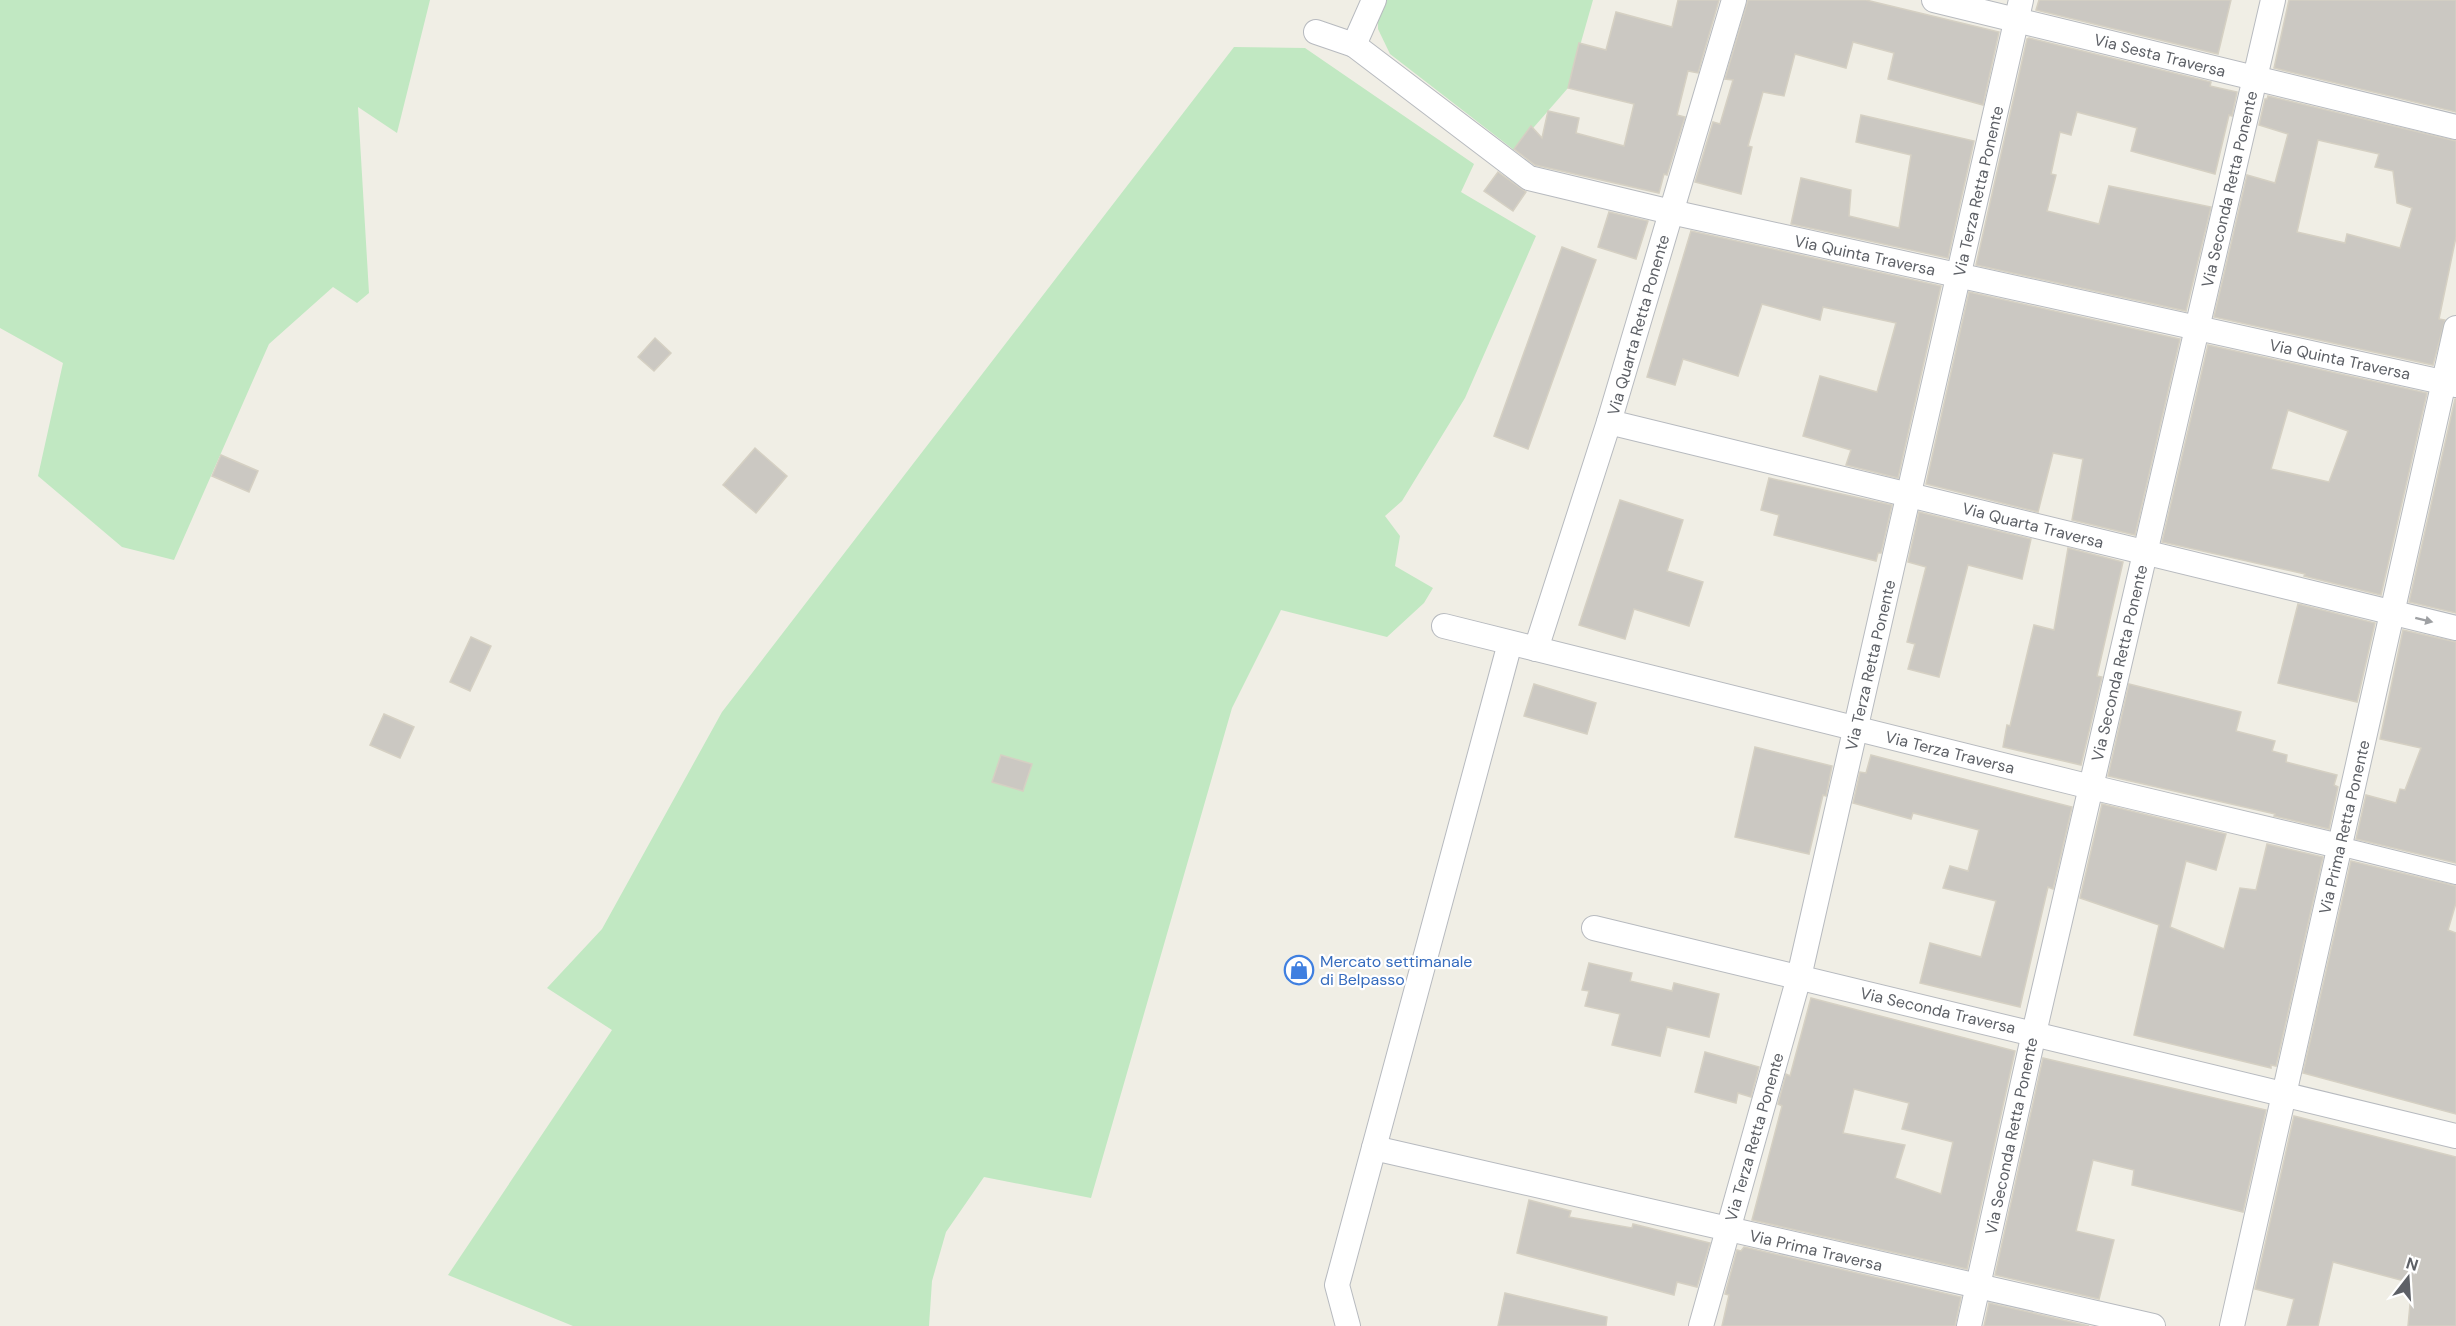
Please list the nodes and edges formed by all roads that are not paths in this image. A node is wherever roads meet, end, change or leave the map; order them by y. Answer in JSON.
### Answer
{"nodes":[{"id":1,"x":1374,"y":0,"type":"edge"},
{"id":2,"x":1734,"y":0,"type":"edge"},
{"id":3,"x":1934,"y":0,"type":"edge"},
{"id":4,"x":2273,"y":0,"type":"edge"},
{"id":5,"x":2019,"y":10,"type":"edge"},
{"id":6,"x":1316,"y":32,"type":"dead end"},
{"id":7,"x":1354,"y":45,"type":"junction"},
{"id":8,"x":2254,"y":78,"type":"junction"},
{"id":9,"x":2456,"y":128,"type":"edge"},
{"id":10,"x":1671,"y":212,"type":"junction"},
{"id":11,"x":1959,"y":276,"type":"junction"},
{"id":12,"x":2197,"y":328,"type":"junction"},
{"id":13,"x":2456,"y":328,"type":"edge"},
{"id":14,"x":2450,"y":384,"type":"edge"},
{"id":15,"x":1609,"y":422,"type":"junction"},
{"id":16,"x":1909,"y":495,"type":"junction"},
{"id":17,"x":2145,"y":552,"type":"junction"},
{"id":18,"x":2392,"y":612,"type":"junction"},
{"id":19,"x":1444,"y":626,"type":"dead end"},
{"id":20,"x":2456,"y":628,"type":"edge"},
{"id":21,"x":1510,"y":643,"type":"junction"},
{"id":22,"x":1536,"y":649,"type":"junction"},
{"id":23,"x":1855,"y":729,"type":"junction"},
{"id":24,"x":2091,"y":788,"type":"junction"},
{"id":25,"x":2339,"y":846,"type":"junction"},
{"id":26,"x":2456,"y":875,"type":"edge"},
{"id":27,"x":1594,"y":928,"type":"dead end"},
{"id":28,"x":1799,"y":977,"type":"junction"},
{"id":29,"x":2034,"y":1033,"type":"junction"},
{"id":30,"x":2284,"y":1094,"type":"junction"},
{"id":31,"x":2456,"y":1136,"type":"edge"},
{"id":32,"x":1374,"y":1148,"type":"junction"},
{"id":33,"x":1728,"y":1229,"type":"junction"},
{"id":34,"x":1978,"y":1287,"type":"junction"},
{"id":35,"x":1348,"y":1326,"type":"edge"},
{"id":36,"x":1701,"y":1326,"type":"edge"},
{"id":37,"x":1969,"y":1326,"type":"edge"},
{"id":38,"x":2153,"y":1326,"type":"edge"},
{"id":39,"x":2232,"y":1326,"type":"edge"}],
"edges":[{"from":1,"to":7,"type":"street"},
{"from":2,"to":10,"type":"street","name":"Via Quarta Retta Ponente"},
{"from":3,"to":5,"type":"street","name":"Via Sesta Traversa"},
{"from":4,"to":8,"type":"street","name":"Via Seconda Retta Ponente"},
{"from":5,"to":8,"type":"street","name":"Via Sesta Traversa"},
{"from":5,"to":11,"type":"street","name":"Via Terza Retta Ponente"},
{"from":6,"to":7,"type":"street","name":"Via Quinta Traversa"},
{"from":7,"to":10,"type":"street","name":"Via Quinta Traversa"},
{"from":8,"to":9,"type":"street","name":"Via Sesta Traversa"},
{"from":8,"to":12,"type":"street","name":"Via Seconda Retta Ponente"},
{"from":10,"to":11,"type":"street","name":"Via Quinta Traversa"},
{"from":10,"to":15,"type":"street","name":"Via Quarta Retta Ponente"},
{"from":11,"to":12,"type":"street","name":"Via Quinta Traversa"},
{"from":11,"to":16,"type":"street","name":"Via Terza Retta Ponente"},
{"from":12,"to":14,"type":"street","name":"Via Quinta Traversa"},
{"from":12,"to":17,"type":"street","name":"Via Seconda Retta Ponente"},
{"from":13,"to":14,"type":"street","name":"Via Prima Retta Ponente"},
{"from":14,"to":18,"type":"street","name":"Via Prima Retta Ponente"},
{"from":15,"to":16,"type":"street","name":"Via Quarta Traversa"},
{"from":15,"to":22,"type":"street","name":"Via Quarta Retta Ponente"},
{"from":16,"to":17,"type":"street","name":"Via Quarta Traversa"},
{"from":16,"to":23,"type":"street","name":"Via Terza Retta Ponente"},
{"from":17,"to":18,"type":"street","name":"Via Quarta Traversa"},
{"from":17,"to":24,"type":"street","name":"Via Seconda Retta Ponente"},
{"from":18,"to":20,"type":"street","name":"Via Quarta Traversa","one_way":true},
{"from":18,"to":25,"type":"street","name":"Via Prima Retta Ponente"},
{"from":19,"to":21,"type":"street","name":"Via Terza Traversa"},
{"from":21,"to":22,"type":"street","name":"Via Terza Traversa"},
{"from":21,"to":32,"type":"street"},
{"from":22,"to":23,"type":"street","name":"Via Terza Traversa"},
{"from":23,"to":24,"type":"street","name":"Via Terza Traversa"},
{"from":23,"to":28,"type":"street","name":"Via Terza Retta Ponente"},
{"from":24,"to":25,"type":"street","name":"Via Terza Traversa"},
{"from":24,"to":29,"type":"street","name":"Via Seconda Retta Ponente"},
{"from":25,"to":26,"type":"street","name":"Via Terza Traversa"},
{"from":25,"to":30,"type":"street","name":"Via Prima Retta Ponente"},
{"from":27,"to":28,"type":"street","name":"Via Seconda Traversa"},
{"from":28,"to":29,"type":"street","name":"Via Seconda Traversa"},
{"from":28,"to":33,"type":"street","name":"Via Terza Retta Ponente"},
{"from":29,"to":30,"type":"street","name":"Via Seconda Traversa"},
{"from":29,"to":34,"type":"street","name":"Via Seconda Retta Ponente"},
{"from":30,"to":31,"type":"street","name":"Via Seconda Traversa"},
{"from":30,"to":39,"type":"street","name":"Via Prima Retta Ponente"},
{"from":32,"to":33,"type":"street","name":"Via Prima Traversa"},
{"from":32,"to":35,"type":"street"},
{"from":33,"to":34,"type":"street","name":"Via Prima Traversa"},
{"from":33,"to":36,"type":"street","name":"Via Terza Retta Ponente"},
{"from":34,"to":37,"type":"street","name":"Via Seconda Retta Ponente"},
{"from":34,"to":38,"type":"street","name":"Via Prima Traversa"}]}
